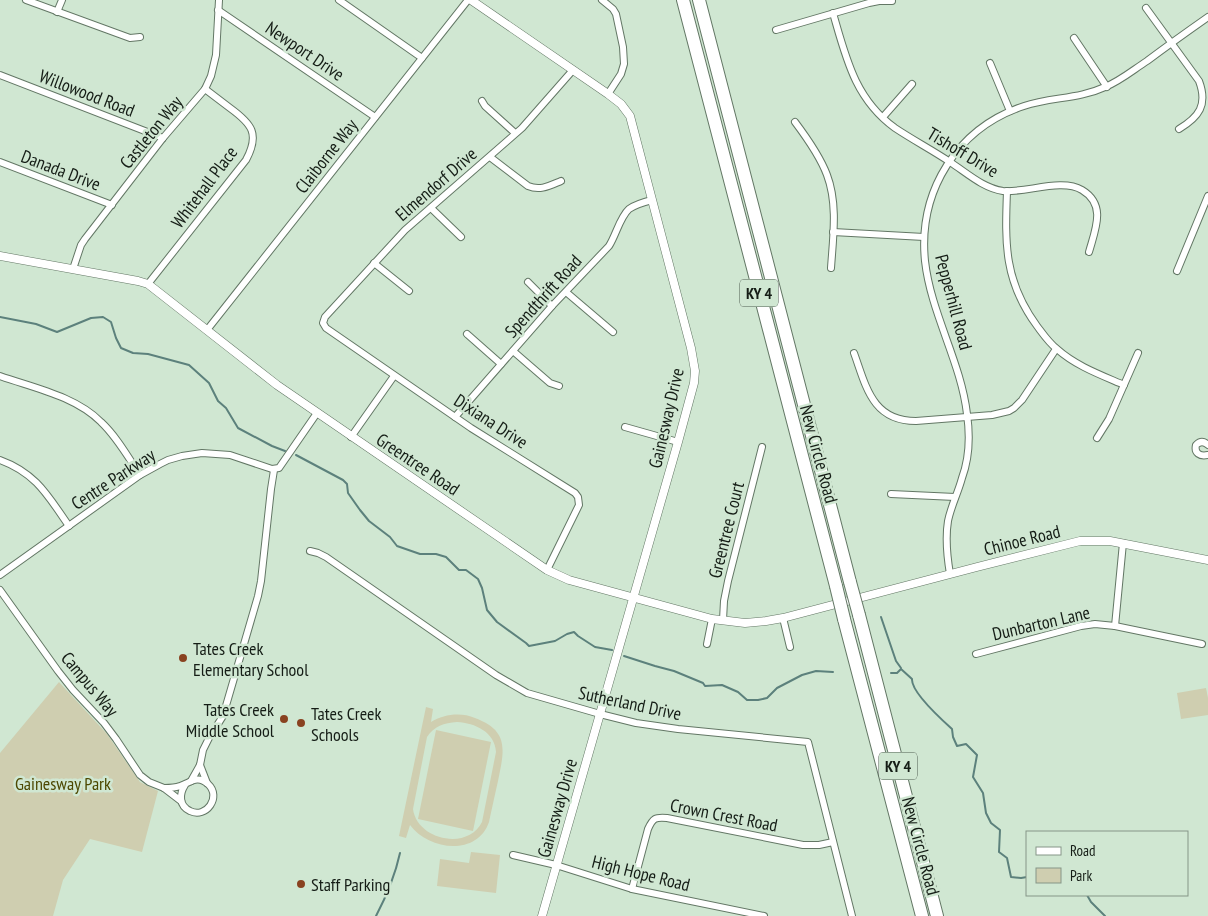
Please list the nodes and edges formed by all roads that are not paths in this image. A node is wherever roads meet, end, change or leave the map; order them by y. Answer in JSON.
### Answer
{"nodes":[{"id":1,"x":26,"y":0,"type":"edge"},
{"id":2,"x":62,"y":0,"type":"edge"},
{"id":3,"x":219,"y":0,"type":"edge"},
{"id":4,"x":338,"y":0,"type":"edge"},
{"id":5,"x":468,"y":0,"type":"edge"},
{"id":6,"x":472,"y":0,"type":"edge"},
{"id":7,"x":602,"y":0,"type":"edge"},
{"id":8,"x":681,"y":0,"type":"edge"},
{"id":9,"x":699,"y":0,"type":"edge"},
{"id":10,"x":892,"y":1,"type":"edge"},
{"id":11,"x":1146,"y":8,"type":"dead end"},
{"id":12,"x":218,"y":10,"type":"junction"},
{"id":13,"x":57,"y":12,"type":"junction"},
{"id":14,"x":833,"y":13,"type":"junction"},
{"id":15,"x":1208,"y":16,"type":"edge"},
{"id":16,"x":776,"y":30,"type":"dead end"},
{"id":17,"x":140,"y":37,"type":"dead end"},
{"id":18,"x":1074,"y":38,"type":"dead end"},
{"id":19,"x":1172,"y":43,"type":"junction"},
{"id":20,"x":422,"y":58,"type":"junction"},
{"id":21,"x":990,"y":64,"type":"dead end"},
{"id":22,"x":573,"y":70,"type":"junction"},
{"id":23,"x":0,"y":76,"type":"edge"},
{"id":24,"x":912,"y":84,"type":"dead end"},
{"id":25,"x":1107,"y":87,"type":"junction"},
{"id":26,"x":205,"y":89,"type":"junction"},
{"id":27,"x":608,"y":94,"type":"junction"},
{"id":28,"x":482,"y":101,"type":"dead end"},
{"id":29,"x":1010,"y":111,"type":"junction"},
{"id":30,"x":375,"y":117,"type":"junction"},
{"id":31,"x":883,"y":117,"type":"junction"},
{"id":32,"x":795,"y":122,"type":"dead end"},
{"id":33,"x":1179,"y":129,"type":"dead end"},
{"id":34,"x":515,"y":133,"type":"junction"},
{"id":35,"x":163,"y":138,"type":"junction"},
{"id":36,"x":490,"y":157,"type":"junction"},
{"id":37,"x":949,"y":161,"type":"junction"},
{"id":38,"x":0,"y":162,"type":"edge"},
{"id":39,"x":560,"y":181,"type":"dead end"},
{"id":40,"x":1007,"y":191,"type":"junction"},
{"id":41,"x":1208,"y":196,"type":"edge"},
{"id":42,"x":652,"y":200,"type":"junction"},
{"id":43,"x":112,"y":205,"type":"junction"},
{"id":44,"x":431,"y":208,"type":"junction"},
{"id":45,"x":833,"y":232,"type":"junction"},
{"id":46,"x":924,"y":236,"type":"junction"},
{"id":47,"x":461,"y":237,"type":"dead end"},
{"id":48,"x":1089,"y":252,"type":"dead end"},
{"id":49,"x":0,"y":256,"type":"edge"},
{"id":50,"x":374,"y":263,"type":"junction"},
{"id":51,"x":831,"y":268,"type":"dead end"},
{"id":52,"x":73,"y":269,"type":"junction"},
{"id":53,"x":1178,"y":270,"type":"dead end"},
{"id":54,"x":528,"y":282,"type":"dead end"},
{"id":55,"x":148,"y":284,"type":"junction"},
{"id":56,"x":409,"y":291,"type":"dead end"},
{"id":57,"x":566,"y":292,"type":"junction"},
{"id":58,"x":552,"y":306,"type":"junction"},
{"id":59,"x":323,"y":323,"type":"joint"},
{"id":60,"x":207,"y":330,"type":"junction"},
{"id":61,"x":613,"y":332,"type":"dead end"},
{"id":62,"x":467,"y":334,"type":"dead end"},
{"id":63,"x":1056,"y":349,"type":"junction"},
{"id":64,"x":512,"y":351,"type":"junction"},
{"id":65,"x":854,"y":353,"type":"dead end"},
{"id":66,"x":1138,"y":353,"type":"dead end"},
{"id":67,"x":501,"y":364,"type":"junction"},
{"id":68,"x":0,"y":376,"type":"edge"},
{"id":69,"x":394,"y":376,"type":"junction"},
{"id":70,"x":1124,"y":385,"type":"junction"},
{"id":71,"x":559,"y":386,"type":"dead end"},
{"id":72,"x":317,"y":413,"type":"junction"},
{"id":73,"x":455,"y":417,"type":"junction"},
{"id":74,"x":968,"y":417,"type":"junction"},
{"id":75,"x":624,"y":426,"type":"dead end"},
{"id":76,"x":351,"y":436,"type":"junction"},
{"id":77,"x":1097,"y":438,"type":"dead end"},
{"id":78,"x":678,"y":442,"type":"junction"},
{"id":79,"x":1208,"y":445,"type":"edge"},
{"id":80,"x":762,"y":447,"type":"dead end"},
{"id":81,"x":1208,"y":455,"type":"edge"},
{"id":82,"x":0,"y":460,"type":"edge"},
{"id":83,"x":274,"y":470,"type":"junction"},
{"id":84,"x":140,"y":475,"type":"junction"},
{"id":85,"x":891,"y":494,"type":"dead end"},
{"id":86,"x":955,"y":497,"type":"junction"},
{"id":87,"x":69,"y":526,"type":"junction"},
{"id":88,"x":1123,"y":543,"type":"junction"},
{"id":89,"x":310,"y":551,"type":"dead end"},
{"id":90,"x":1208,"y":560,"type":"edge"},
{"id":91,"x":547,"y":570,"type":"junction"},
{"id":92,"x":950,"y":574,"type":"junction"},
{"id":93,"x":0,"y":576,"type":"edge"},
{"id":94,"x":0,"y":590,"type":"edge"},
{"id":95,"x":633,"y":597,"type":"junction"},
{"id":96,"x":847,"y":602,"type":"joint"},
{"id":97,"x":784,"y":618,"type":"junction"},
{"id":98,"x":712,"y":619,"type":"junction"},
{"id":99,"x":723,"y":620,"type":"junction"},
{"id":100,"x":1116,"y":626,"type":"junction"},
{"id":101,"x":707,"y":644,"type":"dead end"},
{"id":102,"x":1202,"y":644,"type":"dead end"},
{"id":103,"x":790,"y":647,"type":"dead end"},
{"id":104,"x":976,"y":654,"type":"dead end"},
{"id":105,"x":600,"y":714,"type":"junction"},
{"id":106,"x":200,"y":765,"type":"junction"},
{"id":107,"x":191,"y":781,"type":"junction"},
{"id":108,"x":207,"y":783,"type":"junction"},
{"id":109,"x":184,"y":785,"type":"junction"},
{"id":110,"x":164,"y":788,"type":"junction"},
{"id":111,"x":181,"y":801,"type":"junction"},
{"id":112,"x":833,"y":842,"type":"junction"},
{"id":113,"x":513,"y":855,"type":"dead end"},
{"id":114,"x":556,"y":865,"type":"junction"},
{"id":115,"x":632,"y":889,"type":"junction"},
{"id":116,"x":542,"y":916,"type":"edge"},
{"id":117,"x":764,"y":916,"type":"edge"},
{"id":118,"x":852,"y":916,"type":"edge"},
{"id":119,"x":922,"y":916,"type":"edge"},
{"id":120,"x":937,"y":916,"type":"edge"}],
"edges":[{"from":1,"to":13,"type":"street"},
{"from":2,"to":13,"type":"street"},
{"from":3,"to":12,"type":"street","name":"Castleton Way"},
{"from":4,"to":20,"type":"street"},
{"from":5,"to":20,"type":"street","name":"Claiborne Way"},
{"from":6,"to":22,"type":"street","name":"Gainesway Drive"},
{"from":7,"to":27,"type":"street"},
{"from":8,"to":119,"type":"highway","name":"New Circle Road","number":"KY 4","bridge":true},
{"from":9,"to":120,"type":"highway","name":"New Circle Road","number":"KY 4","bridge":true},
{"from":10,"to":14,"type":"street"},
{"from":11,"to":19,"type":"street"},
{"from":12,"to":26,"type":"street","name":"Castleton Way"},
{"from":12,"to":30,"type":"street","name":"Newport Drive"},
{"from":13,"to":17,"type":"street"},
{"from":14,"to":16,"type":"street"},
{"from":14,"to":31,"type":"street","name":"Tishoff Drive"},
{"from":15,"to":19,"type":"street","name":"Pepperhill Road"},
{"from":18,"to":25,"type":"street"},
{"from":19,"to":25,"type":"street","name":"Pepperhill Road"},
{"from":19,"to":33,"type":"street"},
{"from":20,"to":30,"type":"street","name":"Claiborne Way"},
{"from":21,"to":29,"type":"street"},
{"from":22,"to":27,"type":"street","name":"Gainesway Drive"},
{"from":22,"to":34,"type":"street","name":"Elmendorf Drive"},
{"from":23,"to":35,"type":"street","name":"Willowood Road"},
{"from":24,"to":31,"type":"street"},
{"from":25,"to":29,"type":"street","name":"Pepperhill Road"},
{"from":26,"to":35,"type":"street","name":"Castleton Way"},
{"from":26,"to":55,"type":"street","name":"Whitehall Place"},
{"from":27,"to":42,"type":"street","name":"Gainesway Drive"},
{"from":28,"to":34,"type":"street"},
{"from":29,"to":37,"type":"street","name":"Pepperhill Road"},
{"from":30,"to":60,"type":"street","name":"Claiborne Way"},
{"from":31,"to":37,"type":"street","name":"Tishoff Drive"},
{"from":32,"to":45,"type":"street"},
{"from":34,"to":36,"type":"street","name":"Elmendorf Drive"},
{"from":35,"to":43,"type":"street","name":"Castleton Way"},
{"from":36,"to":39,"type":"street"},
{"from":36,"to":44,"type":"street","name":"Elmendorf Drive"},
{"from":37,"to":40,"type":"street","name":"Tishoff Drive"},
{"from":37,"to":46,"type":"street","name":"Pepperhill Road"},
{"from":38,"to":43,"type":"street","name":"Danada Drive"},
{"from":40,"to":48,"type":"street","name":"Tishoff Drive"},
{"from":40,"to":63,"type":"street"},
{"from":41,"to":53,"type":"street"},
{"from":42,"to":57,"type":"street","name":"Spendthrift Road"},
{"from":42,"to":78,"type":"street","name":"Gainesway Drive"},
{"from":43,"to":52,"type":"street","name":"Castleton Way"},
{"from":44,"to":47,"type":"street"},
{"from":44,"to":50,"type":"street","name":"Elmendorf Drive"},
{"from":45,"to":46,"type":"street"},
{"from":45,"to":51,"type":"street"},
{"from":46,"to":74,"type":"street","name":"Pepperhill Road"},
{"from":49,"to":52,"type":"street","name":"Greentree Road"},
{"from":50,"to":56,"type":"street"},
{"from":50,"to":59,"type":"street","name":"Elmendorf Drive"},
{"from":52,"to":55,"type":"street","name":"Greentree Road"},
{"from":54,"to":58,"type":"street"},
{"from":55,"to":60,"type":"street","name":"Greentree Road"},
{"from":57,"to":58,"type":"street","name":"Spendthrift Road"},
{"from":57,"to":61,"type":"street"},
{"from":58,"to":64,"type":"street","name":"Spendthrift Road"},
{"from":59,"to":69,"type":"street","name":"Dixiana Drive"},
{"from":60,"to":72,"type":"street","name":"Greentree Road"},
{"from":62,"to":67,"type":"street"},
{"from":63,"to":70,"type":"street"},
{"from":63,"to":74,"type":"street"},
{"from":64,"to":67,"type":"street","name":"Spendthrift Road"},
{"from":64,"to":71,"type":"street"},
{"from":65,"to":74,"type":"street"},
{"from":66,"to":70,"type":"street"},
{"from":67,"to":73,"type":"street","name":"Spendthrift Road"},
{"from":68,"to":84,"type":"street"},
{"from":69,"to":73,"type":"street","name":"Dixiana Drive"},
{"from":69,"to":76,"type":"street"},
{"from":70,"to":77,"type":"street"},
{"from":72,"to":76,"type":"street","name":"Greentree Road"},
{"from":72,"to":83,"type":"street"},
{"from":73,"to":91,"type":"street","name":"Dixiana Drive"},
{"from":74,"to":86,"type":"street","name":"Pepperhill Road"},
{"from":75,"to":78,"type":"street"},
{"from":76,"to":91,"type":"street","name":"Greentree Road"},
{"from":78,"to":95,"type":"street","name":"Gainesway Drive"},
{"from":79,"to":81,"type":"street"},
{"from":80,"to":99,"type":"street","name":"Greentree Court"},
{"from":82,"to":87,"type":"street"},
{"from":83,"to":84,"type":"street","name":"Centre Parkway"},
{"from":83,"to":106,"type":"street"},
{"from":84,"to":87,"type":"street","name":"Centre Parkway"},
{"from":85,"to":86,"type":"street"},
{"from":86,"to":92,"type":"street","name":"Pepperhill Road"},
{"from":87,"to":93,"type":"street","name":"Centre Parkway"},
{"from":88,"to":90,"type":"street","name":"Chinoe Road"},
{"from":88,"to":92,"type":"street","name":"Chinoe Road"},
{"from":88,"to":100,"type":"street"},
{"from":89,"to":105,"type":"street","name":"Sutherland Drive"},
{"from":91,"to":95,"type":"street","name":"Greentree Road"},
{"from":92,"to":96,"type":"street","name":"Chinoe Road"},
{"from":94,"to":110,"type":"street","name":"Campus Way"},
{"from":95,"to":98,"type":"street","name":"Greentree Road"},
{"from":95,"to":105,"type":"street","name":"Gainesway Drive"},
{"from":96,"to":97,"type":"street","name":"Greentree Road"},
{"from":97,"to":99,"type":"street","name":"Greentree Road"},
{"from":97,"to":103,"type":"street"},
{"from":98,"to":99,"type":"street","name":"Greentree Road"},
{"from":98,"to":101,"type":"street"},
{"from":100,"to":102,"type":"street","name":"Dunbarton Lane"},
{"from":100,"to":104,"type":"street","name":"Dunbarton Lane"},
{"from":105,"to":112,"type":"street","name":"Sutherland Drive"},
{"from":105,"to":114,"type":"street","name":"Gainesway Drive"},
{"from":106,"to":107,"type":"street"},
{"from":106,"to":108,"type":"street"},
{"from":107,"to":108,"type":"street"},
{"from":107,"to":109,"type":"street"},
{"from":108,"to":111,"type":"street"},
{"from":109,"to":110,"type":"street"},
{"from":109,"to":111,"type":"street"},
{"from":110,"to":111,"type":"street","name":"Campus Way"},
{"from":112,"to":115,"type":"street","name":"Crown Crest Road"},
{"from":112,"to":118,"type":"street","name":"Sutherland Drive"},
{"from":113,"to":114,"type":"street","name":"High Hope Road"},
{"from":114,"to":115,"type":"street","name":"High Hope Road"},
{"from":114,"to":116,"type":"street","name":"Gainesway Drive"},
{"from":115,"to":117,"type":"street","name":"High Hope Road"}]}
